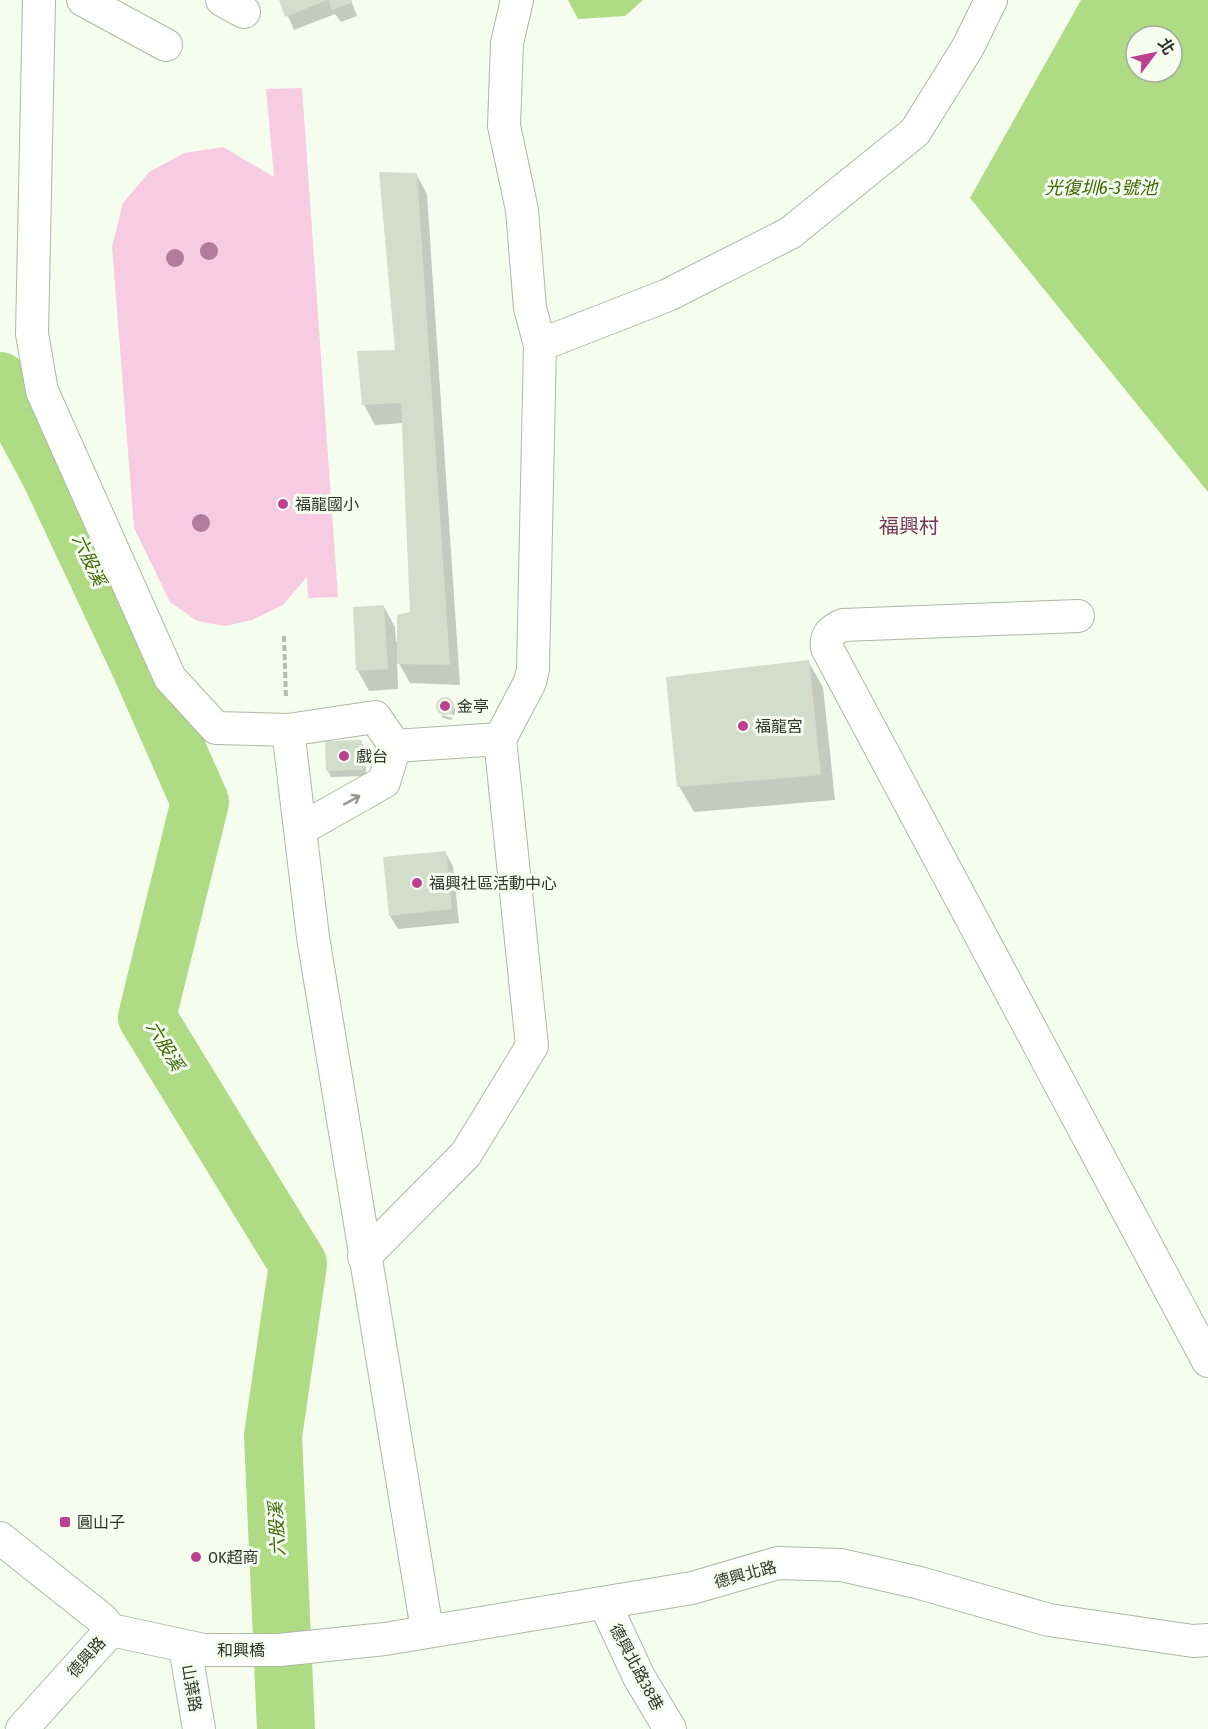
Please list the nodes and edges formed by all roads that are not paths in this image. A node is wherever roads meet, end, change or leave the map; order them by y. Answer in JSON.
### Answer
{"nodes":[{"id":1,"x":39,"y":0,"type":"edge"},
{"id":2,"x":83,"y":0,"type":"edge"},
{"id":3,"x":517,"y":0,"type":"edge"},
{"id":4,"x":991,"y":0,"type":"edge"},
{"id":5,"x":166,"y":45,"type":"dead end"},
{"id":6,"x":540,"y":345,"type":"junction"},
{"id":7,"x":1078,"y":616,"type":"dead end"},
{"id":8,"x":288,"y":730,"type":"junction"},
{"id":9,"x":500,"y":739,"type":"junction"},
{"id":10,"x":395,"y":746,"type":"junction"},
{"id":11,"x":301,"y":829,"type":"junction"},
{"id":12,"x":364,"y":1257,"type":"junction"},
{"id":13,"x":1208,"y":1360,"type":"edge"},
{"id":14,"x":0,"y":1538,"type":"edge"},
{"id":15,"x":605,"y":1604,"type":"junction"},
{"id":16,"x":111,"y":1630,"type":"junction"},
{"id":17,"x":427,"y":1630,"type":"junction"},
{"id":18,"x":1208,"y":1640,"type":"edge"},
{"id":19,"x":195,"y":1649,"type":"junction"},
{"id":20,"x":279,"y":1650,"type":"joint"},
{"id":21,"x":22,"y":1729,"type":"edge"},
{"id":22,"x":199,"y":1729,"type":"edge"},
{"id":23,"x":670,"y":1729,"type":"edge"}],
"edges":[{"from":1,"to":8,"type":"street"},
{"from":2,"to":5,"type":"street"},
{"from":3,"to":6,"type":"street"},
{"from":4,"to":6,"type":"street"},
{"from":6,"to":9,"type":"street"},
{"from":7,"to":13,"type":"street"},
{"from":8,"to":10,"type":"street"},
{"from":8,"to":11,"type":"street"},
{"from":9,"to":10,"type":"street"},
{"from":9,"to":12,"type":"street"},
{"from":11,"to":10,"type":"street","one_way":true},
{"from":11,"to":12,"type":"street"},
{"from":12,"to":17,"type":"street"},
{"from":14,"to":16,"type":"street"},
{"from":15,"to":17,"type":"street","name":"德興北路"},
{"from":15,"to":18,"type":"street","name":"德興北路"},
{"from":15,"to":23,"type":"street","name":"德興北路38巷"},
{"from":16,"to":19,"type":"street","name":"德興路"},
{"from":16,"to":21,"type":"street","name":"德興路"},
{"from":17,"to":20,"type":"street","name":"德興北路"},
{"from":19,"to":20,"type":"street","name":"和興橋"},
{"from":19,"to":22,"type":"street","name":"山葉路"}]}
